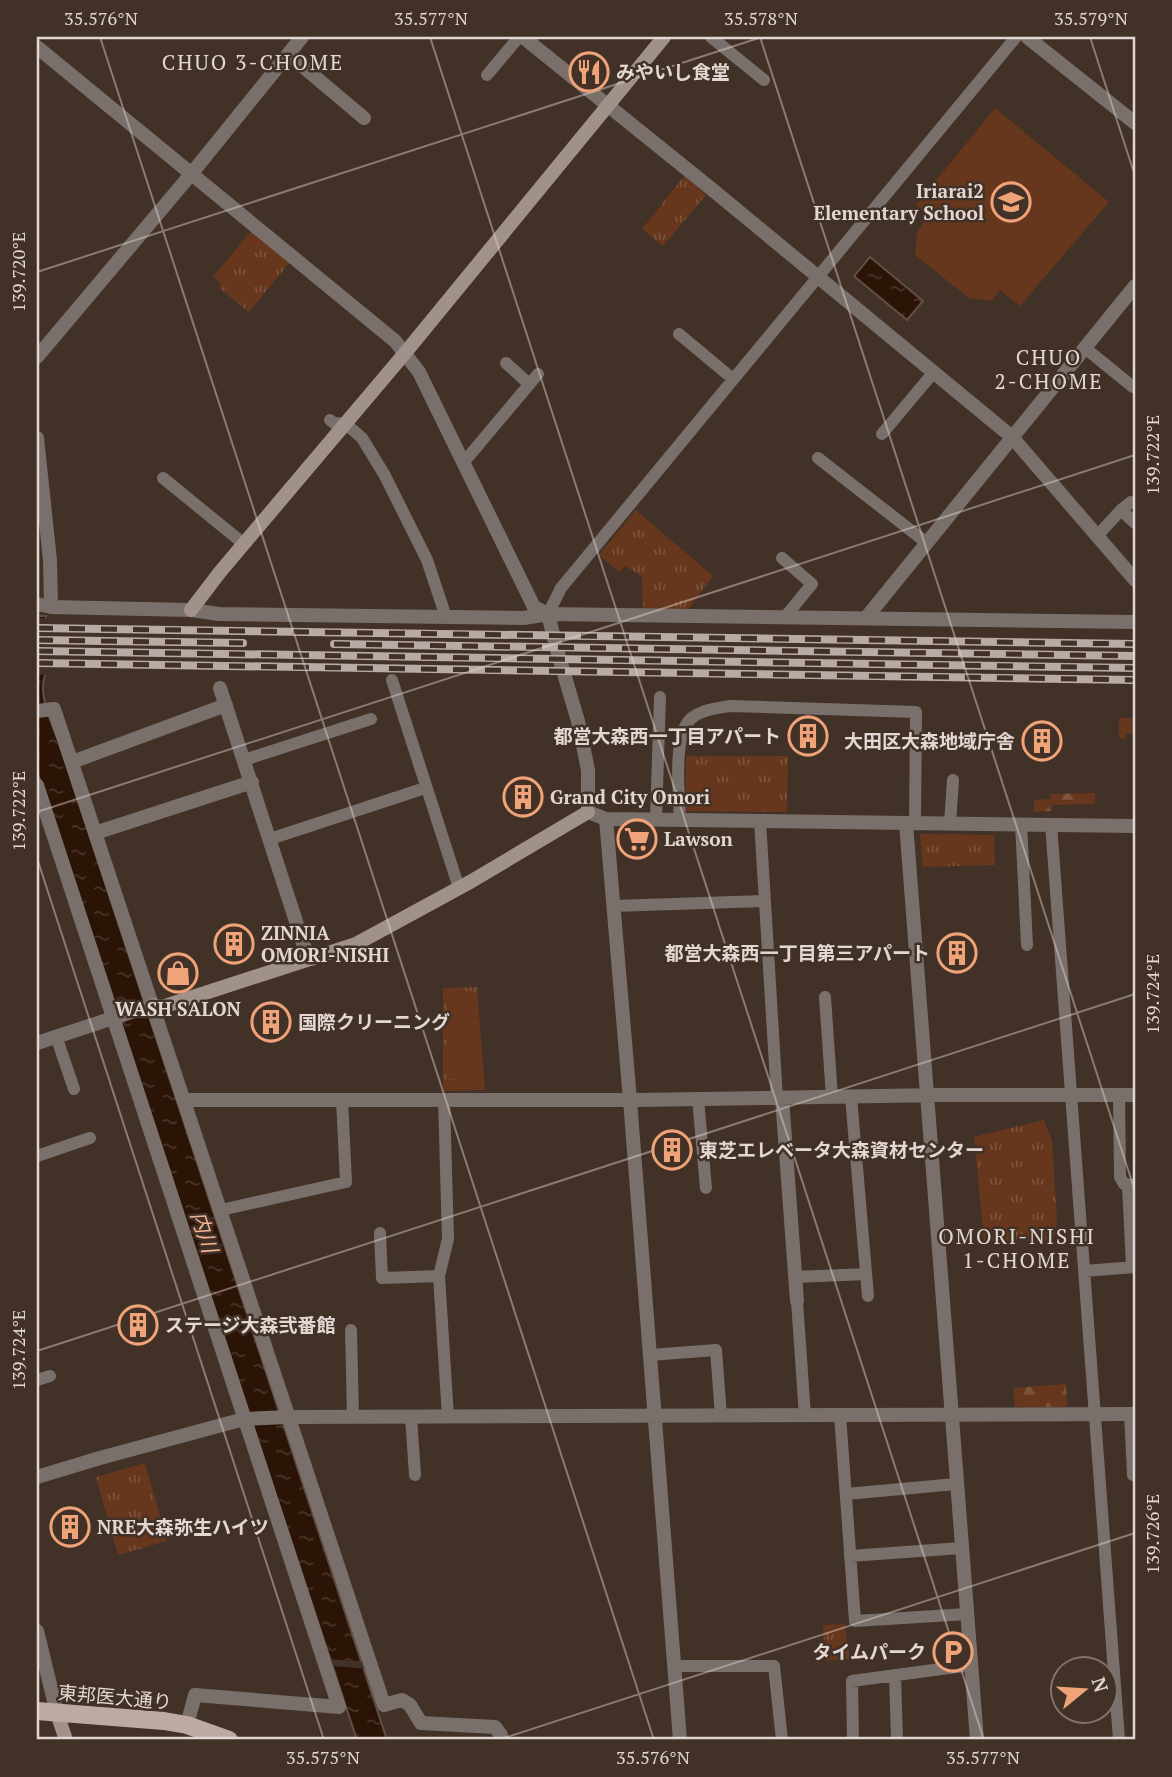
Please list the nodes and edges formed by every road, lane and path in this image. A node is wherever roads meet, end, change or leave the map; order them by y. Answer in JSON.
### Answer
{"nodes":[{"id":1,"x":302,"y":37,"type":"edge"},
{"id":2,"x":664,"y":37,"type":"edge"},
{"id":3,"x":711,"y":37,"type":"edge"},
{"id":4,"x":1016,"y":37,"type":"edge"},
{"id":5,"x":1027,"y":37,"type":"edge"},
{"id":6,"x":528,"y":39,"type":"edge"},
{"id":7,"x":37,"y":47,"type":"edge"},
{"id":8,"x":288,"y":54,"type":"junction"},
{"id":9,"x":487,"y":75,"type":"dead end"},
{"id":10,"x":764,"y":80,"type":"dead end"},
{"id":11,"x":608,"y":106,"type":"junction"},
{"id":12,"x":364,"y":118,"type":"dead end"},
{"id":13,"x":1135,"y":123,"type":"edge"},
{"id":14,"x":192,"y":173,"type":"junction"},
{"id":15,"x":817,"y":277,"type":"junction"},
{"id":16,"x":1135,"y":286,"type":"edge"},
{"id":17,"x":679,"y":334,"type":"dead end"},
{"id":18,"x":1085,"y":348,"type":"junction"},
{"id":19,"x":405,"y":353,"type":"junction"},
{"id":20,"x":37,"y":357,"type":"edge"},
{"id":21,"x":506,"y":363,"type":"dead end"},
{"id":22,"x":933,"y":373,"type":"junction"},
{"id":23,"x":733,"y":379,"type":"junction"},
{"id":24,"x":1133,"y":387,"type":"dead end"},
{"id":25,"x":330,"y":421,"type":"dead end"},
{"id":26,"x":346,"y":424,"type":"junction"},
{"id":27,"x":882,"y":434,"type":"dead end"},
{"id":28,"x":37,"y":438,"type":"edge"},
{"id":29,"x":1012,"y":438,"type":"junction"},
{"id":30,"x":818,"y":458,"type":"dead end"},
{"id":31,"x":464,"y":462,"type":"junction"},
{"id":32,"x":163,"y":478,"type":"dead end"},
{"id":33,"x":1135,"y":523,"type":"edge"},
{"id":34,"x":1097,"y":536,"type":"junction"},
{"id":35,"x":927,"y":543,"type":"junction"},
{"id":36,"x":244,"y":544,"type":"junction"},
{"id":37,"x":782,"y":558,"type":"dead end"},
{"id":38,"x":1135,"y":580,"type":"edge"},
{"id":39,"x":44,"y":606,"type":"edge"},
{"id":40,"x":191,"y":610,"type":"junction"},
{"id":41,"x":548,"y":614,"type":"junction"},
{"id":42,"x":446,"y":617,"type":"junction"},
{"id":43,"x":785,"y":617,"type":"junction"},
{"id":44,"x":866,"y":618,"type":"junction"},
{"id":45,"x":1135,"y":622,"type":"edge"},
{"id":46,"x":393,"y":680,"type":"dead end"},
{"id":47,"x":220,"y":688,"type":"dead end"},
{"id":48,"x":660,"y":697,"type":"dead end"},
{"id":49,"x":226,"y":705,"type":"junction"},
{"id":50,"x":43,"y":710,"type":"edge"},
{"id":51,"x":371,"y":719,"type":"dead end"},
{"id":52,"x":244,"y":760,"type":"junction"},
{"id":53,"x":72,"y":762,"type":"junction"},
{"id":54,"x":953,"y":780,"type":"dead end"},
{"id":55,"x":251,"y":782,"type":"junction"},
{"id":56,"x":37,"y":785,"type":"edge"},
{"id":57,"x":419,"y":790,"type":"dead end"},
{"id":58,"x":588,"y":812,"type":"junction"},
{"id":59,"x":606,"y":819,"type":"junction"},
{"id":60,"x":656,"y":819,"type":"junction"},
{"id":61,"x":680,"y":820,"type":"junction"},
{"id":62,"x":760,"y":821,"type":"junction"},
{"id":63,"x":911,"y":823,"type":"junction"},
{"id":64,"x":950,"y":823,"type":"junction"},
{"id":65,"x":1021,"y":824,"type":"junction"},
{"id":66,"x":1051,"y":824,"type":"junction"},
{"id":67,"x":1135,"y":825,"type":"edge"},
{"id":68,"x":96,"y":833,"type":"junction"},
{"id":69,"x":270,"y":839,"type":"junction"},
{"id":70,"x":459,"y":888,"type":"junction"},
{"id":71,"x":765,"y":901,"type":"junction"},
{"id":72,"x":613,"y":906,"type":"junction"},
{"id":73,"x":1027,"y":945,"type":"dead end"},
{"id":74,"x":311,"y":959,"type":"junction"},
{"id":75,"x":825,"y":997,"type":"dead end"},
{"id":76,"x":152,"y":1005,"type":"junction"},
{"id":77,"x":114,"y":1017,"type":"junction"},
{"id":78,"x":56,"y":1036,"type":"junction"},
{"id":79,"x":37,"y":1042,"type":"edge"},
{"id":80,"x":74,"y":1089,"type":"dead end"},
{"id":81,"x":1070,"y":1095,"type":"junction"},
{"id":82,"x":1119,"y":1095,"type":"junction"},
{"id":83,"x":1135,"y":1095,"type":"edge"},
{"id":84,"x":927,"y":1096,"type":"junction"},
{"id":85,"x":832,"y":1097,"type":"junction"},
{"id":86,"x":851,"y":1097,"type":"junction"},
{"id":87,"x":779,"y":1098,"type":"junction"},
{"id":88,"x":698,"y":1099,"type":"junction"},
{"id":89,"x":184,"y":1100,"type":"junction"},
{"id":90,"x":342,"y":1100,"type":"junction"},
{"id":91,"x":444,"y":1100,"type":"junction"},
{"id":92,"x":630,"y":1100,"type":"junction"},
{"id":93,"x":90,"y":1138,"type":"dead end"},
{"id":94,"x":37,"y":1156,"type":"edge"},
{"id":95,"x":1132,"y":1185,"type":"edge"},
{"id":96,"x":706,"y":1188,"type":"dead end"},
{"id":97,"x":221,"y":1210,"type":"junction"},
{"id":98,"x":380,"y":1233,"type":"dead end"},
{"id":99,"x":1134,"y":1267,"type":"edge"},
{"id":100,"x":1084,"y":1271,"type":"junction"},
{"id":101,"x":866,"y":1274,"type":"junction"},
{"id":102,"x":439,"y":1276,"type":"junction"},
{"id":103,"x":795,"y":1278,"type":"junction"},
{"id":104,"x":868,"y":1296,"type":"dead end"},
{"id":105,"x":797,"y":1301,"type":"joint"},
{"id":106,"x":351,"y":1330,"type":"dead end"},
{"id":107,"x":650,"y":1355,"type":"junction"},
{"id":108,"x":50,"y":1376,"type":"dead end"},
{"id":109,"x":37,"y":1380,"type":"edge"},
{"id":110,"x":1094,"y":1414,"type":"junction"},
{"id":111,"x":1132,"y":1414,"type":"edge"},
{"id":112,"x":840,"y":1415,"type":"junction"},
{"id":113,"x":953,"y":1415,"type":"junction"},
{"id":114,"x":721,"y":1416,"type":"junction"},
{"id":115,"x":805,"y":1416,"type":"junction"},
{"id":116,"x":288,"y":1417,"type":"junction"},
{"id":117,"x":353,"y":1417,"type":"junction"},
{"id":118,"x":411,"y":1417,"type":"junction"},
{"id":119,"x":448,"y":1417,"type":"junction"},
{"id":120,"x":654,"y":1417,"type":"junction"},
{"id":121,"x":244,"y":1419,"type":"junction"},
{"id":122,"x":415,"y":1475,"type":"dead end"},
{"id":123,"x":1133,"y":1475,"type":"dead end"},
{"id":124,"x":37,"y":1477,"type":"edge"},
{"id":125,"x":956,"y":1484,"type":"junction"},
{"id":126,"x":846,"y":1494,"type":"junction"},
{"id":127,"x":961,"y":1548,"type":"junction"},
{"id":128,"x":850,"y":1556,"type":"junction"},
{"id":129,"x":967,"y":1615,"type":"junction"},
{"id":130,"x":37,"y":1631,"type":"edge"},
{"id":131,"x":674,"y":1665,"type":"junction"},
{"id":132,"x":971,"y":1665,"type":"junction"},
{"id":133,"x":895,"y":1675,"type":"junction"},
{"id":134,"x":37,"y":1711,"type":"edge"},
{"id":135,"x":57,"y":1713,"type":"junction"},
{"id":136,"x":187,"y":1725,"type":"junction"},
{"id":137,"x":65,"y":1740,"type":"edge"},
{"id":138,"x":229,"y":1740,"type":"edge"},
{"id":139,"x":501,"y":1740,"type":"edge"},
{"id":140,"x":680,"y":1740,"type":"edge"},
{"id":141,"x":782,"y":1740,"type":"edge"},
{"id":142,"x":853,"y":1740,"type":"edge"},
{"id":143,"x":897,"y":1740,"type":"edge"},
{"id":144,"x":977,"y":1740,"type":"edge"},
{"id":145,"x":1119,"y":1740,"type":"edge"}],
"edges":[{"from":1,"to":8,"type":"street"},
{"from":2,"to":11,"type":"street"},
{"from":3,"to":10,"type":"lane"},
{"from":4,"to":15,"type":"lane"},
{"from":5,"to":13,"type":"street"},
{"from":6,"to":9,"type":"lane"},
{"from":6,"to":11,"type":"street"},
{"from":7,"to":14,"type":"street"},
{"from":8,"to":12,"type":"street"},
{"from":8,"to":14,"type":"street"},
{"from":11,"to":15,"type":"street"},
{"from":11,"to":19,"type":"street"},
{"from":14,"to":19,"type":"street"},
{"from":14,"to":20,"type":"street"},
{"from":15,"to":22,"type":"street"},
{"from":15,"to":23,"type":"lane"},
{"from":16,"to":18,"type":"street"},
{"from":17,"to":23,"type":"lane"},
{"from":18,"to":24,"type":"lane"},
{"from":18,"to":29,"type":"street"},
{"from":19,"to":26,"type":"street"},
{"from":19,"to":31,"type":"street"},
{"from":21,"to":31,"type":"lane"},
{"from":22,"to":27,"type":"lane"},
{"from":22,"to":29,"type":"street"},
{"from":23,"to":41,"type":"lane"},
{"from":25,"to":26,"type":"lane"},
{"from":26,"to":36,"type":"street"},
{"from":26,"to":42,"type":"lane"},
{"from":28,"to":39,"type":"street"},
{"from":29,"to":34,"type":"street"},
{"from":29,"to":35,"type":"street"},
{"from":30,"to":35,"type":"lane"},
{"from":31,"to":41,"type":"street"},
{"from":32,"to":36,"type":"lane"},
{"from":33,"to":34,"type":"lane"},
{"from":34,"to":38,"type":"street"},
{"from":35,"to":44,"type":"street"},
{"from":36,"to":40,"type":"street"},
{"from":37,"to":43,"type":"lane"},
{"from":39,"to":40,"type":"street"},
{"from":40,"to":42,"type":"street"},
{"from":41,"to":42,"type":"street"},
{"from":41,"to":43,"type":"street"},
{"from":41,"to":58,"type":"street"},
{"from":43,"to":44,"type":"street"},
{"from":44,"to":45,"type":"street"},
{"from":46,"to":70,"type":"lane"},
{"from":47,"to":49,"type":"street"},
{"from":48,"to":60,"type":"lane"},
{"from":49,"to":52,"type":"street"},
{"from":49,"to":53,"type":"street"},
{"from":50,"to":53,"type":"street"},
{"from":51,"to":52,"type":"lane"},
{"from":52,"to":55,"type":"street"},
{"from":53,"to":68,"type":"street"},
{"from":54,"to":64,"type":"lane"},
{"from":55,"to":68,"type":"street"},
{"from":55,"to":69,"type":"street"},
{"from":56,"to":77,"type":"street"},
{"from":57,"to":69,"type":"lane"},
{"from":58,"to":59,"type":"street"},
{"from":58,"to":70,"type":"street"},
{"from":59,"to":60,"type":"street"},
{"from":59,"to":72,"type":"street"},
{"from":60,"to":61,"type":"street"},
{"from":61,"to":62,"type":"street"},
{"from":61,"to":63,"type":"lane"},
{"from":62,"to":63,"type":"street"},
{"from":62,"to":71,"type":"lane"},
{"from":63,"to":64,"type":"street"},
{"from":63,"to":84,"type":"street"},
{"from":64,"to":65,"type":"street"},
{"from":65,"to":66,"type":"street"},
{"from":65,"to":73,"type":"lane"},
{"from":66,"to":67,"type":"street"},
{"from":66,"to":81,"type":"lane"},
{"from":68,"to":76,"type":"street"},
{"from":69,"to":74,"type":"street"},
{"from":70,"to":74,"type":"street"},
{"from":71,"to":72,"type":"lane"},
{"from":71,"to":87,"type":"lane"},
{"from":72,"to":92,"type":"street"},
{"from":74,"to":76,"type":"street"},
{"from":75,"to":85,"type":"lane"},
{"from":76,"to":77,"type":"street"},
{"from":76,"to":89,"type":"street"},
{"from":77,"to":78,"type":"street"},
{"from":77,"to":121,"type":"street"},
{"from":78,"to":79,"type":"street"},
{"from":78,"to":80,"type":"lane"},
{"from":81,"to":82,"type":"street"},
{"from":81,"to":84,"type":"street"},
{"from":81,"to":100,"type":"lane"},
{"from":82,"to":83,"type":"street"},
{"from":82,"to":95,"type":"lane"},
{"from":84,"to":86,"type":"street"},
{"from":84,"to":113,"type":"street"},
{"from":85,"to":86,"type":"street"},
{"from":85,"to":87,"type":"street"},
{"from":86,"to":101,"type":"lane"},
{"from":87,"to":88,"type":"street"},
{"from":87,"to":103,"type":"street"},
{"from":88,"to":92,"type":"street"},
{"from":88,"to":96,"type":"lane"},
{"from":89,"to":90,"type":"street"},
{"from":89,"to":97,"type":"street"},
{"from":90,"to":91,"type":"street"},
{"from":90,"to":97,"type":"lane"},
{"from":91,"to":92,"type":"street"},
{"from":91,"to":102,"type":"lane"},
{"from":92,"to":107,"type":"street"},
{"from":93,"to":94,"type":"lane"},
{"from":95,"to":99,"type":"lane"},
{"from":97,"to":116,"type":"street"},
{"from":98,"to":102,"type":"lane"},
{"from":99,"to":100,"type":"lane"},
{"from":100,"to":110,"type":"lane"},
{"from":101,"to":103,"type":"lane"},
{"from":101,"to":104,"type":"lane"},
{"from":102,"to":119,"type":"lane"},
{"from":103,"to":105,"type":"street"},
{"from":105,"to":115,"type":"lane"},
{"from":106,"to":117,"type":"lane"},
{"from":107,"to":114,"type":"lane"},
{"from":107,"to":120,"type":"street"},
{"from":108,"to":109,"type":"lane"},
{"from":110,"to":111,"type":"street"},
{"from":110,"to":113,"type":"street"},
{"from":110,"to":145,"type":"lane"},
{"from":111,"to":123,"type":"lane"},
{"from":112,"to":113,"type":"street"},
{"from":112,"to":115,"type":"street"},
{"from":112,"to":126,"type":"lane"},
{"from":113,"to":125,"type":"street"},
{"from":114,"to":115,"type":"street"},
{"from":114,"to":120,"type":"street"},
{"from":116,"to":117,"type":"street"},
{"from":116,"to":121,"type":"street"},
{"from":116,"to":139,"type":"street"},
{"from":117,"to":118,"type":"street"},
{"from":118,"to":119,"type":"street"},
{"from":118,"to":122,"type":"lane"},
{"from":119,"to":120,"type":"street"},
{"from":120,"to":131,"type":"street"},
{"from":121,"to":124,"type":"street"},
{"from":121,"to":136,"type":"street"},
{"from":125,"to":126,"type":"lane"},
{"from":125,"to":127,"type":"street"},
{"from":126,"to":128,"type":"lane"},
{"from":127,"to":128,"type":"lane"},
{"from":127,"to":129,"type":"street"},
{"from":128,"to":129,"type":"lane"},
{"from":129,"to":132,"type":"street"},
{"from":130,"to":135,"type":"street"},
{"from":131,"to":140,"type":"street"},
{"from":131,"to":141,"type":"lane"},
{"from":132,"to":133,"type":"lane"},
{"from":132,"to":144,"type":"street"},
{"from":133,"to":142,"type":"lane"},
{"from":133,"to":143,"type":"lane"},
{"from":134,"to":135,"type":"main road","name":"東邦医大通り"},
{"from":135,"to":136,"type":"main road","name":"東邦医大通り"},
{"from":135,"to":137,"type":"street"},
{"from":136,"to":138,"type":"main road","name":"東邦医大通り"}]}
